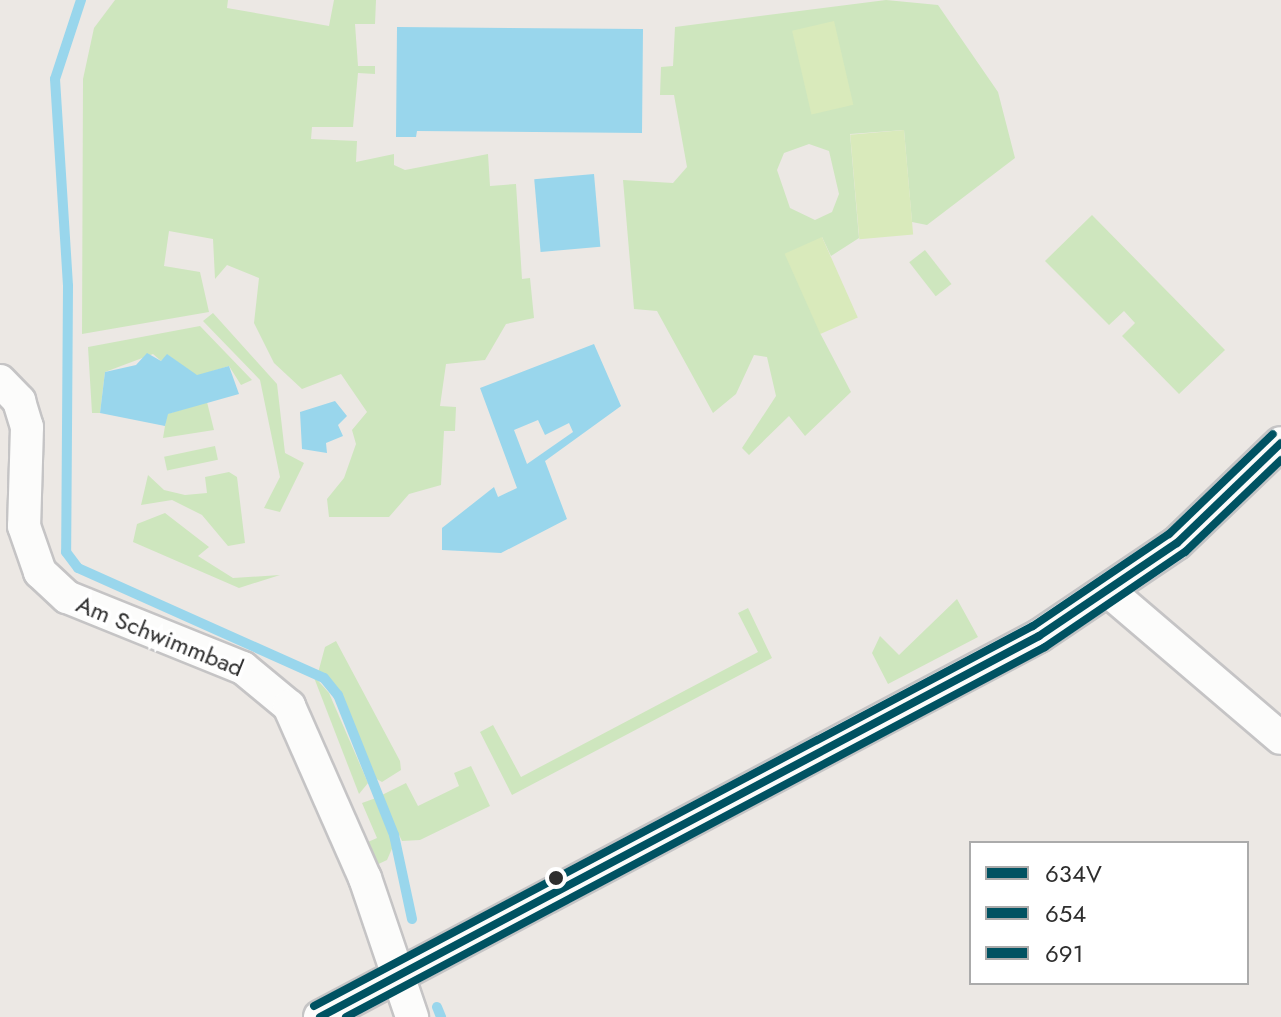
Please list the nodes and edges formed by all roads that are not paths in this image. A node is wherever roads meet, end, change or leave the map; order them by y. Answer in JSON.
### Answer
{"nodes":[{"id":1,"x":0,"y":381,"type":"edge"},
{"id":2,"x":1281,"y":443,"type":"edge"},
{"id":3,"x":1111,"y":593,"type":"junction"},
{"id":4,"x":1281,"y":738,"type":"edge"},
{"id":5,"x":397,"y":973,"type":"junction"},
{"id":6,"x":320,"y":1017,"type":"edge"},
{"id":7,"x":412,"y":1017,"type":"edge"}],
"edges":[{"from":1,"to":5,"type":"street","name":"Am Schwimmbad"},
{"from":2,"to":3,"type":"street"},
{"from":3,"to":4,"type":"street"},
{"from":3,"to":5,"type":"street"},
{"from":5,"to":6,"type":"street"},
{"from":5,"to":7,"type":"street","name":"Am Schwimmbad"}]}
